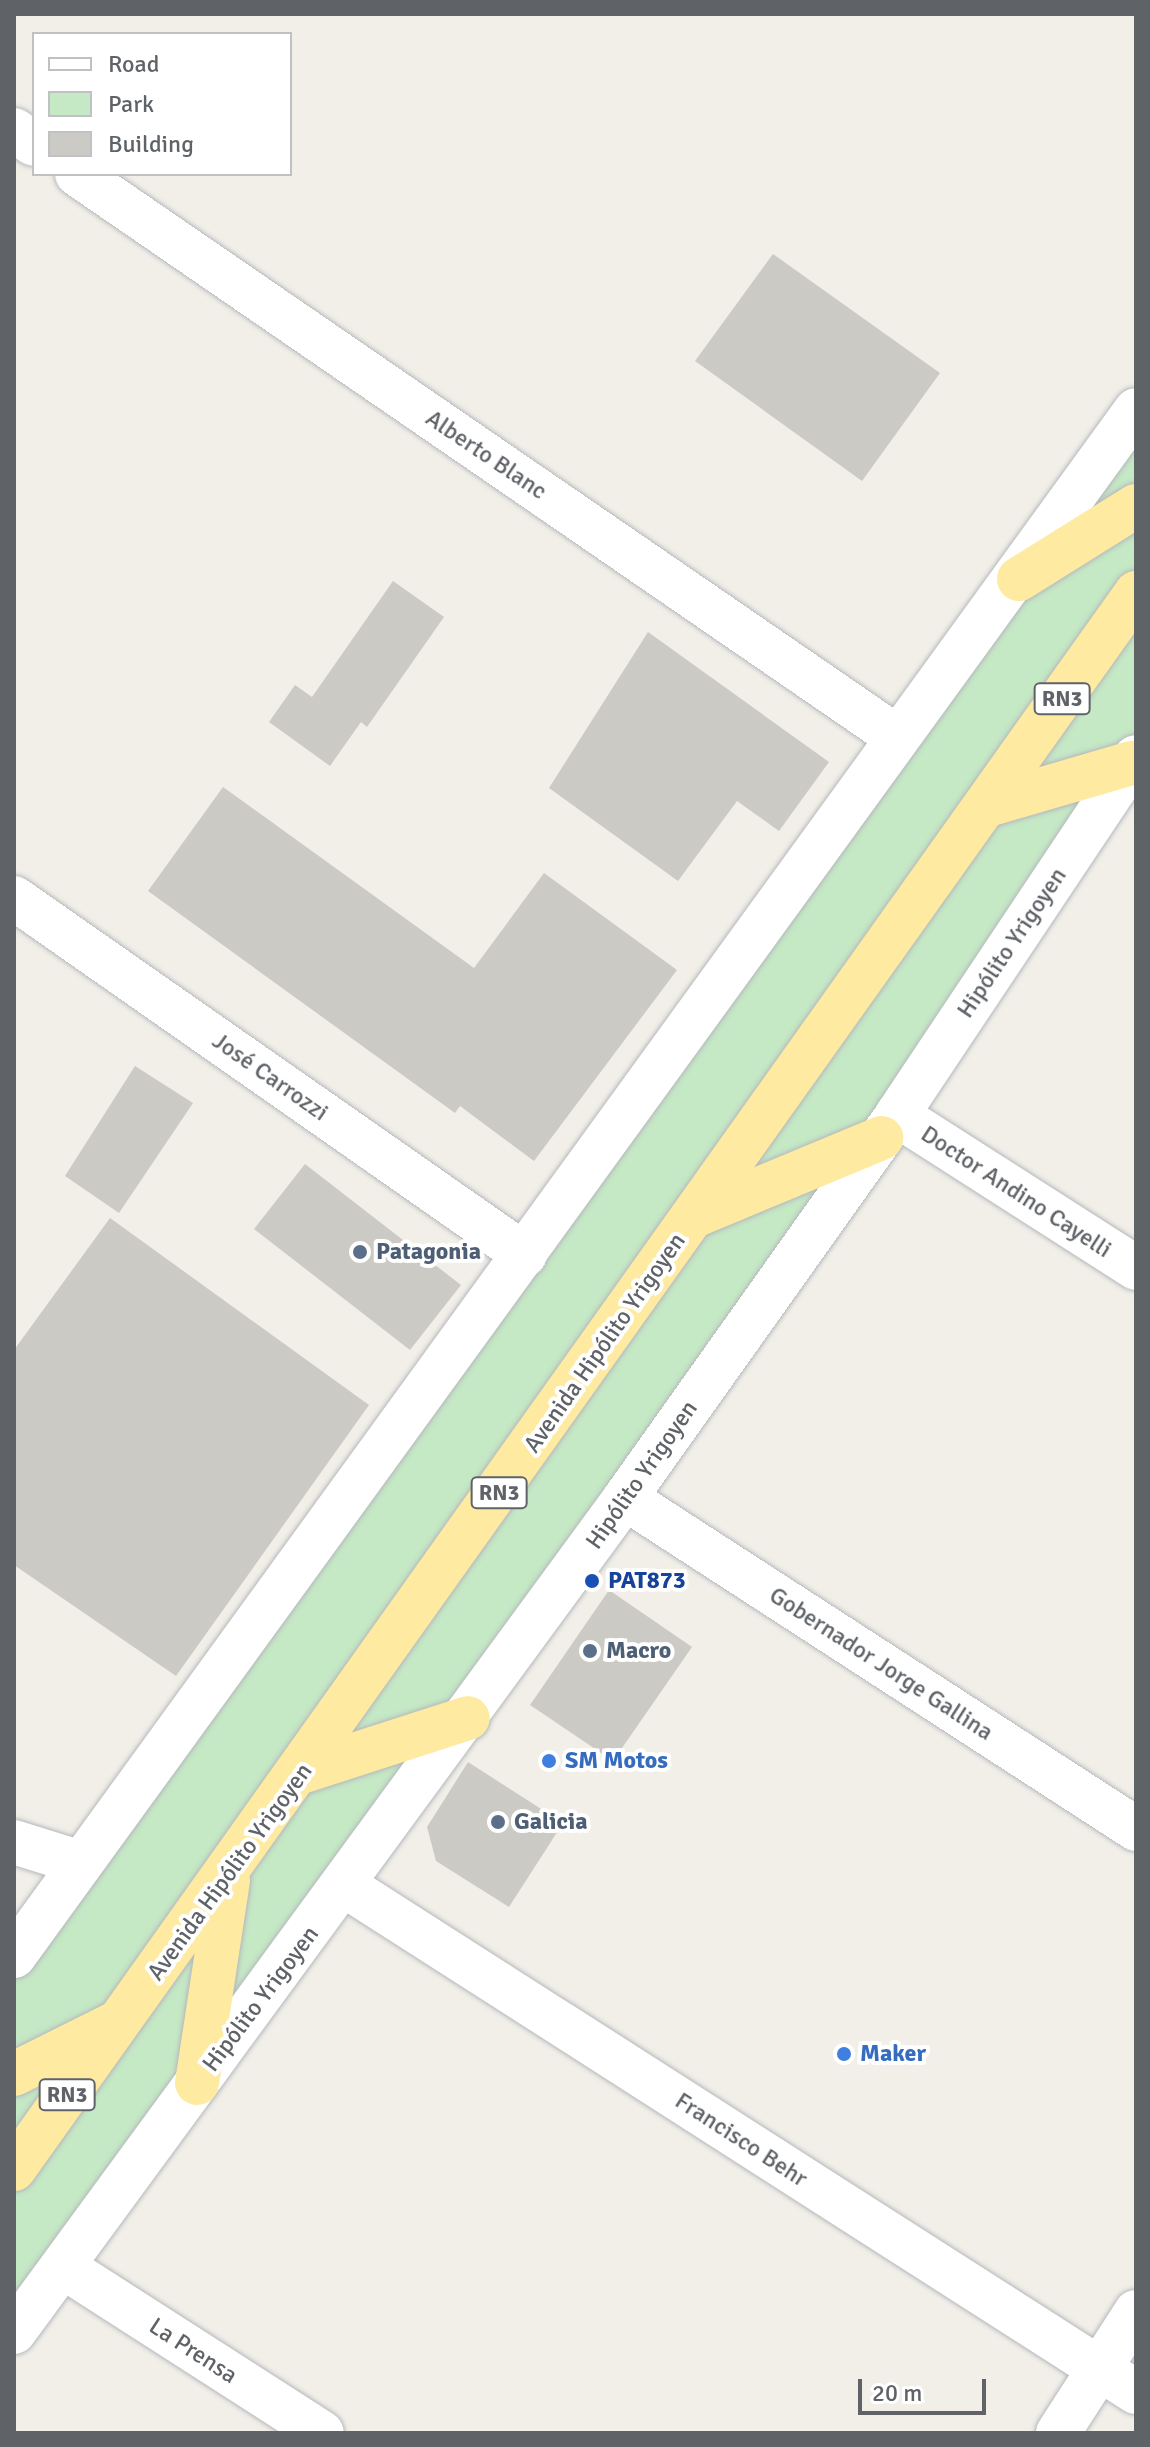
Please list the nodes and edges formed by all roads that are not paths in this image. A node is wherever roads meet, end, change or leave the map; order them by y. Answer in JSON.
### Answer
{"nodes":[{"id":1,"x":14,"y":130,"type":"edge"},
{"id":2,"x":32,"y":143,"type":"edge"},
{"id":3,"x":80,"y":176,"type":"edge"},
{"id":4,"x":1136,"y":410,"type":"edge"},
{"id":5,"x":1136,"y":506,"type":"edge"},
{"id":6,"x":1019,"y":579,"type":"junction"},
{"id":7,"x":1136,"y":593,"type":"edge"},
{"id":8,"x":894,"y":735,"type":"junction"},
{"id":9,"x":1135,"y":761,"type":"edge"},
{"id":10,"x":988,"y":805,"type":"junction"},
{"id":11,"x":14,"y":898,"type":"edge"},
{"id":12,"x":889,"y":1126,"type":"junction"},
{"id":13,"x":694,"y":1216,"type":"junction"},
{"id":14,"x":525,"y":1255,"type":"junction"},
{"id":15,"x":1136,"y":1268,"type":"edge"},
{"id":16,"x":625,"y":1498,"type":"junction"},
{"id":17,"x":468,"y":1718,"type":"junction"},
{"id":18,"x":304,"y":1771,"type":"junction"},
{"id":19,"x":1136,"y":1829,"type":"edge"},
{"id":20,"x":14,"y":1842,"type":"edge"},
{"id":21,"x":81,"y":1863,"type":"junction"},
{"id":22,"x":229,"y":1871,"type":"junction"},
{"id":23,"x":347,"y":1887,"type":"junction"},
{"id":24,"x":14,"y":1956,"type":"edge"},
{"id":25,"x":120,"y":2021,"type":"junction"},
{"id":26,"x":14,"y":2074,"type":"edge"},
{"id":27,"x":197,"y":2083,"type":"junction"},
{"id":28,"x":14,"y":2169,"type":"edge"},
{"id":29,"x":65,"y":2268,"type":"junction"},
{"id":30,"x":1136,"y":2312,"type":"edge"},
{"id":31,"x":14,"y":2332,"type":"edge"},
{"id":32,"x":1100,"y":2369,"type":"junction"},
{"id":33,"x":1136,"y":2392,"type":"edge"},
{"id":34,"x":322,"y":2433,"type":"edge"},
{"id":35,"x":1058,"y":2433,"type":"edge"}],
"edges":[{"from":1,"to":2,"type":"street"},
{"from":3,"to":8,"type":"street","name":"Alberto Blanc"},
{"from":4,"to":6,"type":"street"},
{"from":5,"to":6,"type":"highway"},
{"from":6,"to":8,"type":"street"},
{"from":7,"to":10,"type":"highway","name":"Avenida Hipólito Yrigoyen","number":"RN3"},
{"from":8,"to":14,"type":"street"},
{"from":9,"to":10,"type":"highway"},
{"from":9,"to":12,"type":"street","name":"Hipólito Yrigoyen"},
{"from":10,"to":13,"type":"highway","name":"Avenida Hipólito Yrigoyen","number":"RN3"},
{"from":11,"to":14,"type":"street","name":"José Carrozzi"},
{"from":12,"to":13,"type":"highway"},
{"from":12,"to":15,"type":"street","name":"Doctor Andino Cayelli"},
{"from":12,"to":16,"type":"street","name":"Hipólito Yrigoyen"},
{"from":13,"to":18,"type":"highway","name":"Avenida Hipólito Yrigoyen","number":"RN3"},
{"from":14,"to":21,"type":"street"},
{"from":16,"to":17,"type":"street","name":"Hipólito Yrigoyen"},
{"from":16,"to":19,"type":"street","name":"Gobernador Jorge Gallina"},
{"from":17,"to":18,"type":"highway"},
{"from":17,"to":23,"type":"street","name":"Hipólito Yrigoyen"},
{"from":18,"to":22,"type":"highway","name":"Avenida Hipólito Yrigoyen","number":"RN3"},
{"from":20,"to":21,"type":"street"},
{"from":21,"to":24,"type":"street"},
{"from":22,"to":25,"type":"highway","name":"Avenida Hipólito Yrigoyen","number":"RN3"},
{"from":22,"to":27,"type":"highway"},
{"from":23,"to":27,"type":"street","name":"Hipólito Yrigoyen"},
{"from":23,"to":32,"type":"street","name":"Francisco Behr"},
{"from":25,"to":26,"type":"highway"},
{"from":25,"to":28,"type":"highway","name":"Avenida Hipólito Yrigoyen","number":"RN3"},
{"from":27,"to":29,"type":"street","name":"Hipólito Yrigoyen"},
{"from":29,"to":31,"type":"street","name":"Hipólito Yrigoyen"},
{"from":29,"to":34,"type":"street","name":"La Prensa"},
{"from":30,"to":32,"type":"street"},
{"from":32,"to":33,"type":"street","name":"Francisco Behr"},
{"from":32,"to":35,"type":"street"}]}
